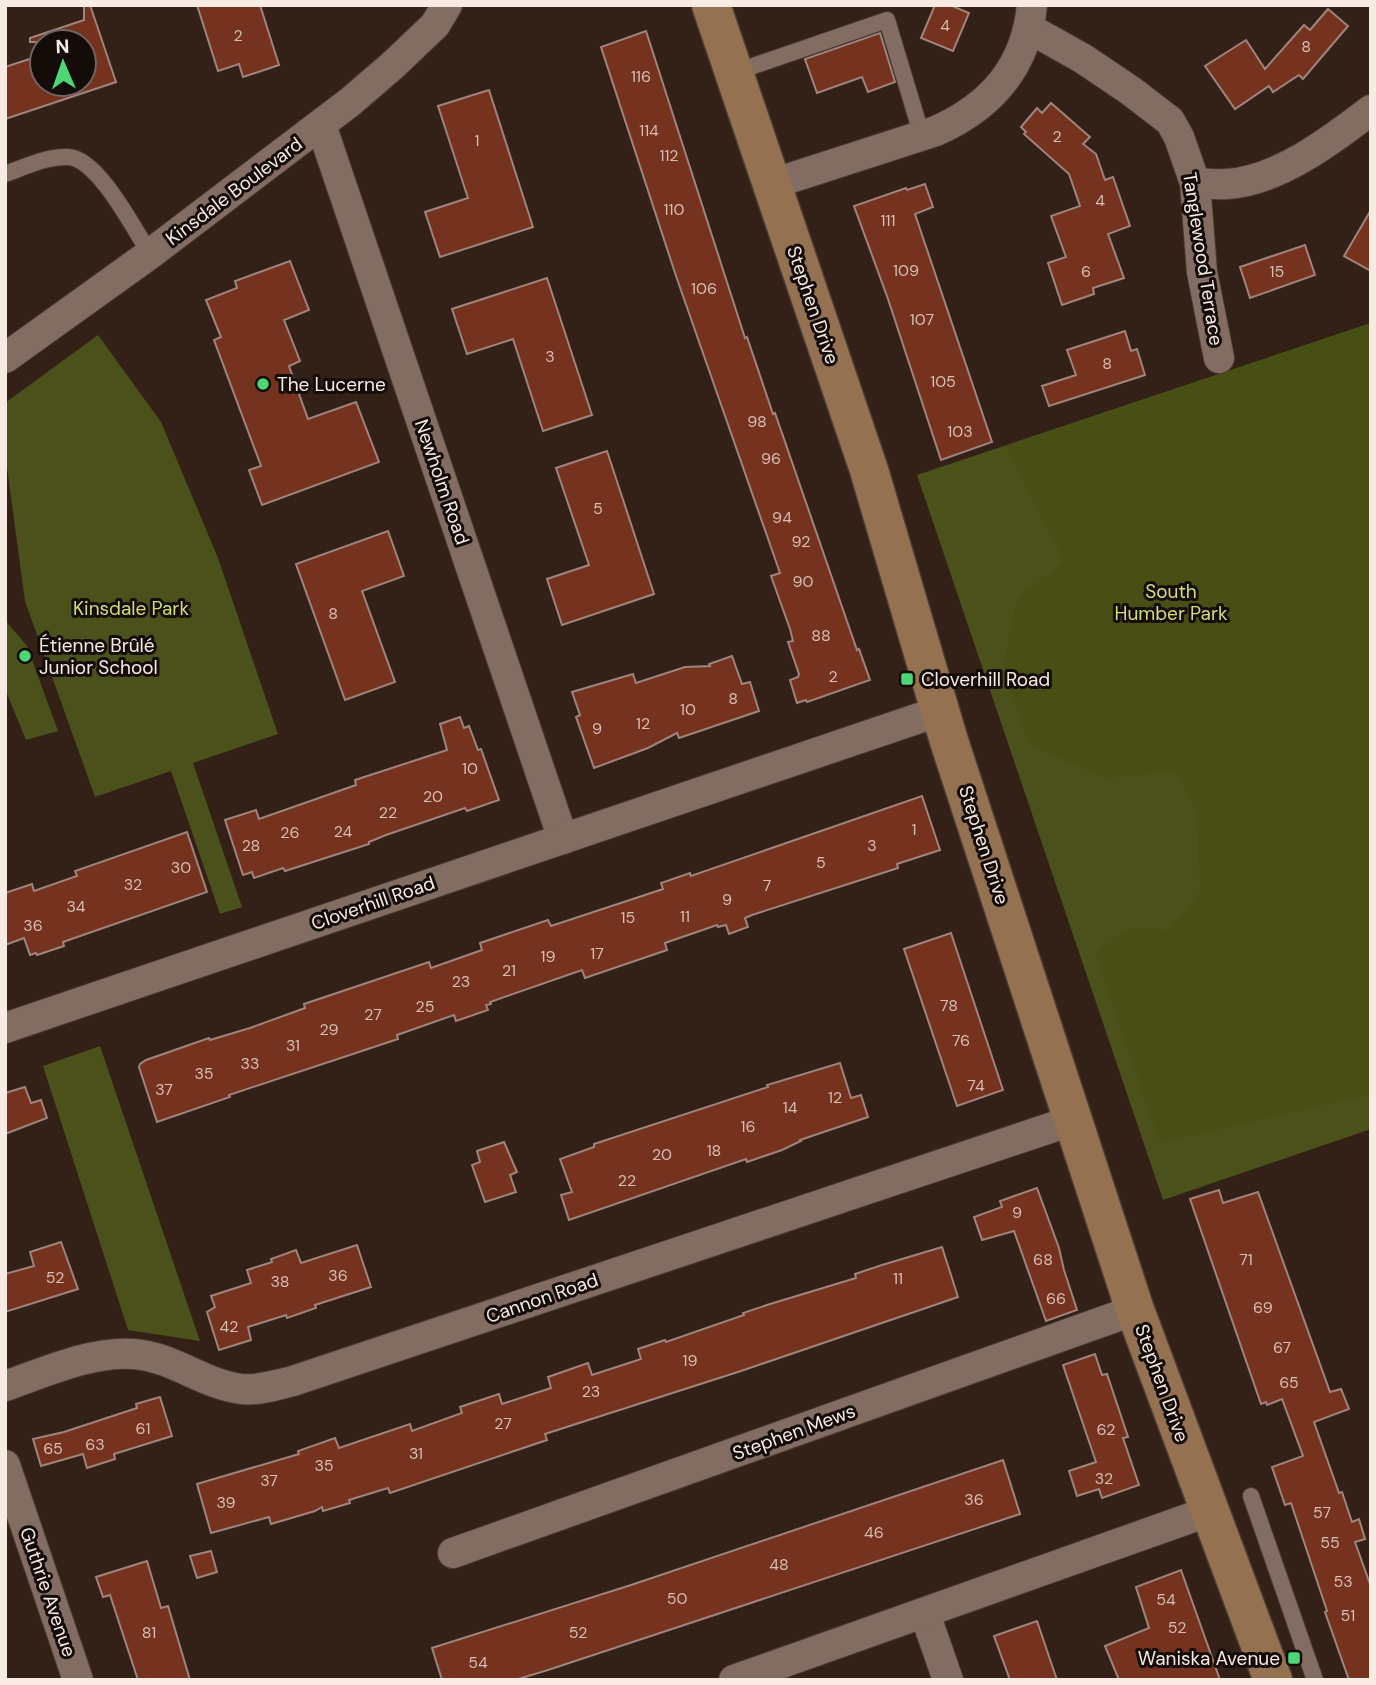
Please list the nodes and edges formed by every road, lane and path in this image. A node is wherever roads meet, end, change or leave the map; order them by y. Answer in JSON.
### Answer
{"nodes":[{"id":1,"x":447,"y":5,"type":"edge"},
{"id":2,"x":711,"y":5,"type":"edge"},
{"id":3,"x":1031,"y":17,"type":"edge"},
{"id":4,"x":733,"y":73,"type":"junction"},
{"id":5,"x":1371,"y":110,"type":"edge"},
{"id":6,"x":321,"y":125,"type":"junction"},
{"id":7,"x":922,"y":136,"type":"junction"},
{"id":8,"x":5,"y":174,"type":"edge"},
{"id":9,"x":1195,"y":183,"type":"junction"},
{"id":10,"x":772,"y":184,"type":"junction"},
{"id":11,"x":150,"y":254,"type":"junction"},
{"id":12,"x":5,"y":358,"type":"edge"},
{"id":13,"x":1219,"y":358,"type":"dead end"},
{"id":14,"x":940,"y":711,"type":"junction"},
{"id":15,"x":563,"y":839,"type":"junction"},
{"id":16,"x":5,"y":1028,"type":"edge"},
{"id":17,"x":1074,"y":1120,"type":"junction"},
{"id":18,"x":1135,"y":1310,"type":"junction"},
{"id":19,"x":5,"y":1386,"type":"edge"},
{"id":20,"x":5,"y":1465,"type":"edge"},
{"id":21,"x":1251,"y":1496,"type":"dead end"},
{"id":22,"x":1210,"y":1511,"type":"junction"},
{"id":23,"x":453,"y":1553,"type":"dead end"},
{"id":24,"x":925,"y":1614,"type":"junction"},
{"id":25,"x":78,"y":1680,"type":"edge"},
{"id":26,"x":734,"y":1680,"type":"edge"},
{"id":27,"x":948,"y":1680,"type":"edge"},
{"id":28,"x":1273,"y":1680,"type":"edge"},
{"id":29,"x":1315,"y":1680,"type":"edge"}],
"edges":[{"from":1,"to":6,"type":"street","name":"Kinsdale Boulevard"},
{"from":2,"to":4,"type":"street","name":"Stephen Drive"},
{"from":3,"to":7,"type":"street"},
{"from":3,"to":9,"type":"street","name":"Tanglewood Terrace"},
{"from":4,"to":7,"type":"lane"},
{"from":4,"to":10,"type":"street","name":"Stephen Drive"},
{"from":5,"to":9,"type":"street"},
{"from":6,"to":11,"type":"street","name":"Kinsdale Boulevard"},
{"from":6,"to":15,"type":"street","name":"Newholm Road"},
{"from":7,"to":10,"type":"street"},
{"from":8,"to":11,"type":"lane"},
{"from":9,"to":13,"type":"street","name":"Tanglewood Terrace"},
{"from":10,"to":14,"type":"street","name":"Stephen Drive"},
{"from":11,"to":12,"type":"street","name":"Kinsdale Boulevard"},
{"from":14,"to":15,"type":"street","name":"Cloverhill Road"},
{"from":14,"to":17,"type":"street","name":"Stephen Drive"},
{"from":15,"to":16,"type":"street","name":"Cloverhill Road"},
{"from":17,"to":18,"type":"street","name":"Stephen Drive"},
{"from":17,"to":19,"type":"street","name":"Cannon Road"},
{"from":18,"to":22,"type":"street","name":"Stephen Drive"},
{"from":18,"to":23,"type":"street","name":"Stephen Mews"},
{"from":20,"to":25,"type":"street","name":"Guthrie Avenue"},
{"from":21,"to":29,"type":"lane"},
{"from":22,"to":24,"type":"street"},
{"from":22,"to":28,"type":"street","name":"Stephen Drive"},
{"from":24,"to":26,"type":"street"},
{"from":24,"to":27,"type":"street"}]}
